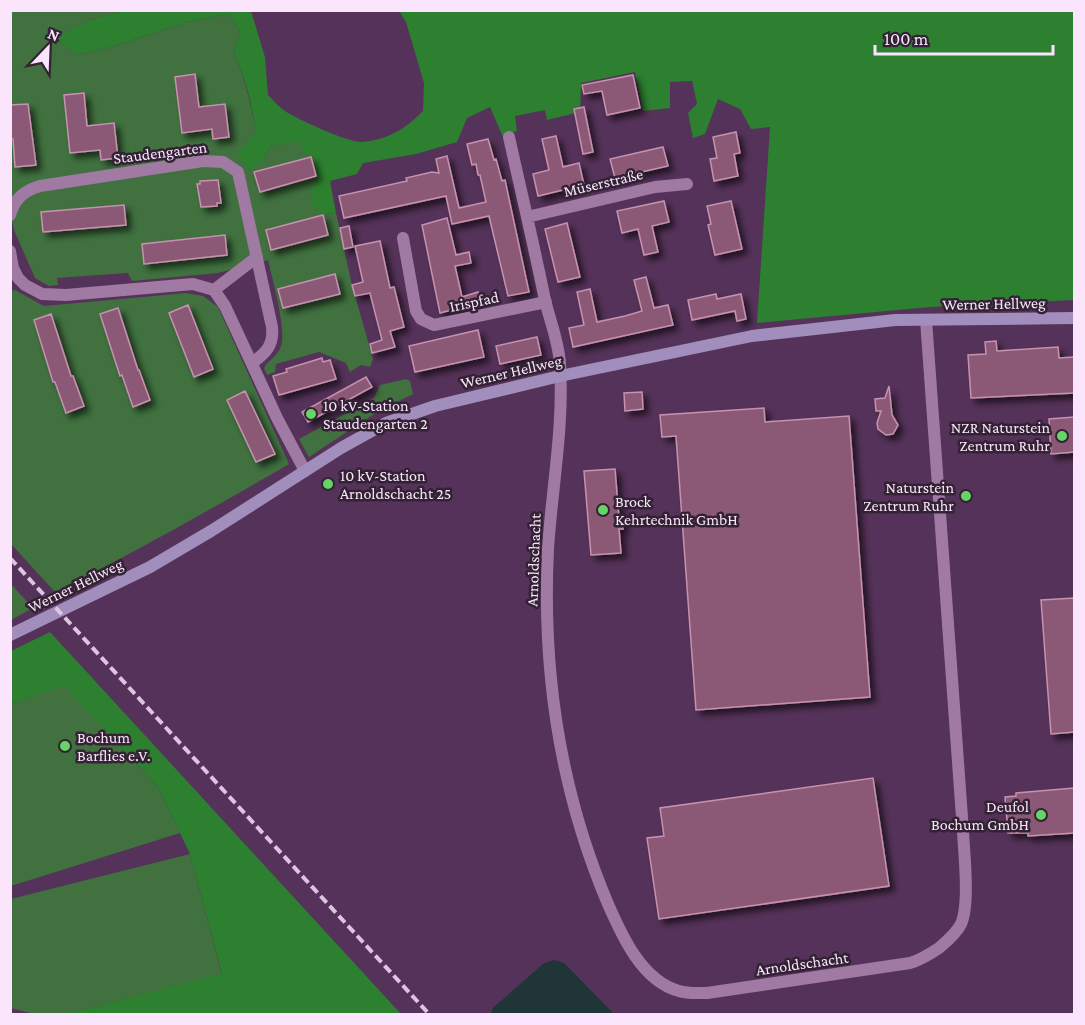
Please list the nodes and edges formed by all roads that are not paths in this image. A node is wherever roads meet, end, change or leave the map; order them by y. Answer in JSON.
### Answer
{"nodes":[{"id":1,"x":509,"y":137,"type":"dead end"},
{"id":2,"x":687,"y":184,"type":"dead end"},
{"id":3,"x":10,"y":215,"type":"edge"},
{"id":4,"x":527,"y":217,"type":"junction"},
{"id":5,"x":403,"y":238,"type":"dead end"},
{"id":6,"x":10,"y":251,"type":"edge"},
{"id":7,"x":257,"y":257,"type":"junction"},
{"id":8,"x":214,"y":290,"type":"junction"},
{"id":9,"x":546,"y":302,"type":"junction"},
{"id":10,"x":1074,"y":318,"type":"edge"},
{"id":11,"x":926,"y":320,"type":"junction"},
{"id":12,"x":252,"y":363,"type":"junction"},
{"id":13,"x":560,"y":376,"type":"junction"},
{"id":14,"x":305,"y":471,"type":"junction"},
{"id":15,"x":10,"y":635,"type":"edge"}],
"edges":[{"from":1,"to":4,"type":"street"},
{"from":2,"to":4,"type":"street","name":"Müserstraße"},
{"from":3,"to":7,"type":"street","name":"Staudengarten"},
{"from":4,"to":9,"type":"street"},
{"from":5,"to":9,"type":"street","name":"Irispfad"},
{"from":6,"to":8,"type":"street"},
{"from":7,"to":8,"type":"street"},
{"from":7,"to":12,"type":"street","name":"Staudengarten"},
{"from":8,"to":12,"type":"street"},
{"from":9,"to":13,"type":"street"},
{"from":10,"to":11,"type":"main road","name":"Werner Hellweg"},
{"from":11,"to":13,"type":"main road","name":"Werner Hellweg"},
{"from":11,"to":13,"type":"street","name":"Arnoldschacht"},
{"from":12,"to":14,"type":"street"},
{"from":13,"to":14,"type":"main road","name":"Werner Hellweg"},
{"from":14,"to":15,"type":"main road","name":"Werner Hellweg"}]}
